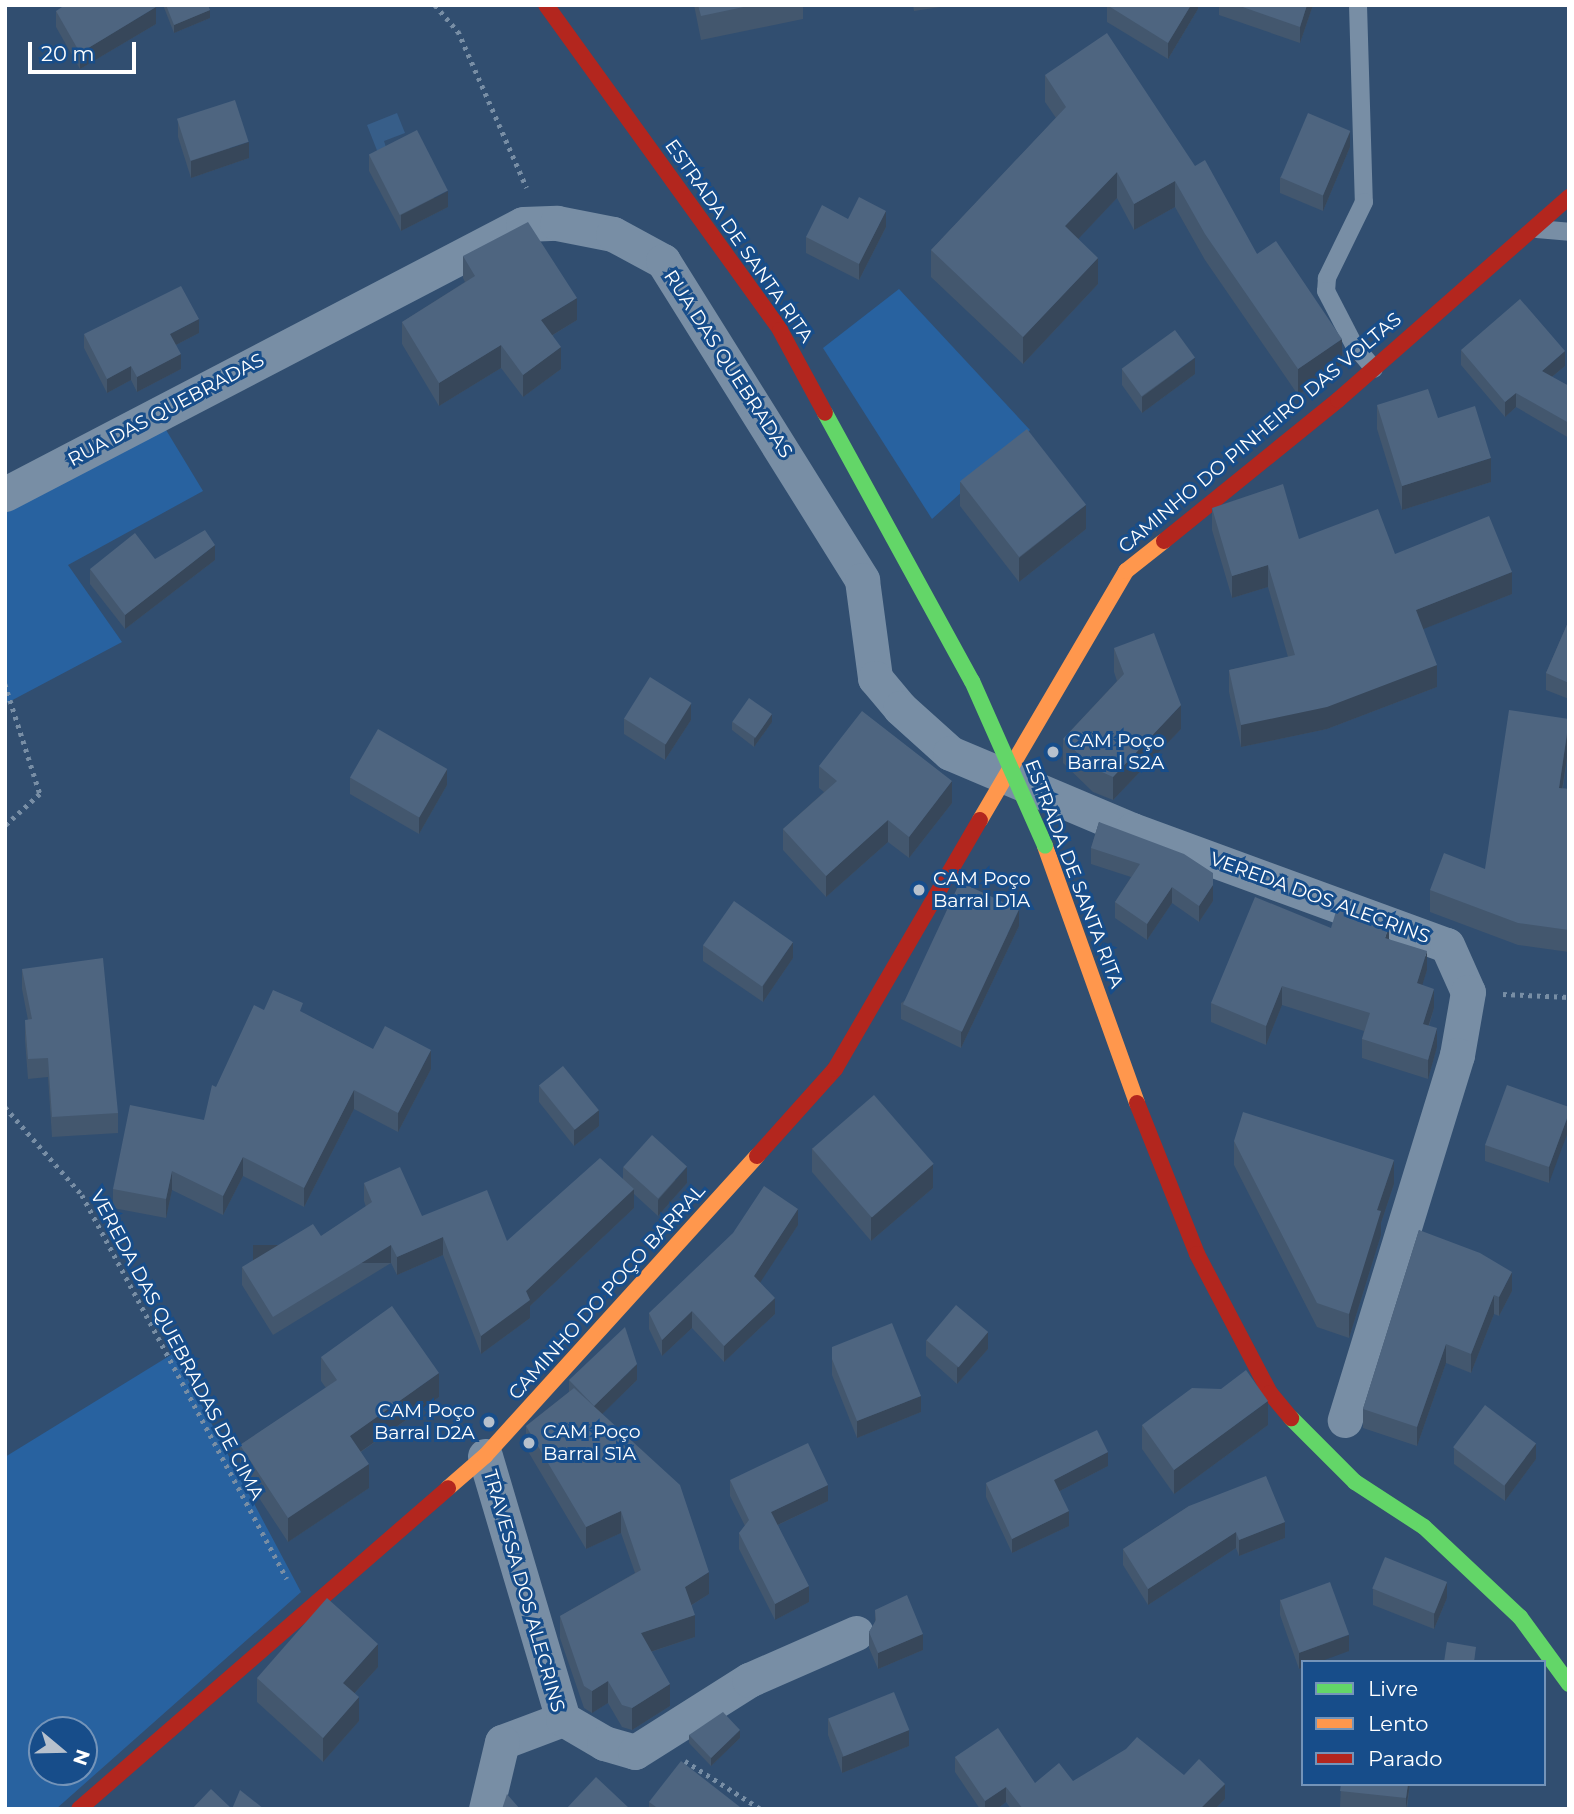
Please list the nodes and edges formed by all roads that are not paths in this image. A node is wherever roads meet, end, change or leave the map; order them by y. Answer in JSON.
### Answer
{"nodes":[{"id":1,"x":546,"y":5,"type":"edge"},
{"id":2,"x":1358,"y":5,"type":"edge"},
{"id":3,"x":1569,"y":197,"type":"edge"},
{"id":4,"x":1534,"y":229,"type":"junction"},
{"id":5,"x":1569,"y":232,"type":"edge"},
{"id":6,"x":1374,"y":369,"type":"junction"},
{"id":7,"x":5,"y":494,"type":"edge"},
{"id":8,"x":1004,"y":776,"type":"junction"},
{"id":9,"x":1345,"y":1420,"type":"dead end"},
{"id":10,"x":485,"y":1456,"type":"junction"},
{"id":11,"x":856,"y":1633,"type":"dead end"},
{"id":12,"x":1569,"y":1684,"type":"edge"},
{"id":13,"x":563,"y":1719,"type":"junction"},
{"id":14,"x":79,"y":1809,"type":"edge"},
{"id":15,"x":486,"y":1809,"type":"edge"}],
"edges":[{"from":1,"to":12,"type":"street","name":"ESTRADA DE SANTA RITA","bridge":true},
{"from":2,"to":6,"type":"lane"},
{"from":3,"to":4,"type":"street","name":"CAMINHO DO PINHEIRO DAS VOLTAS"},
{"from":4,"to":5,"type":"lane"},
{"from":4,"to":6,"type":"street","name":"CAMINHO DO PINHEIRO DAS VOLTAS"},
{"from":6,"to":8,"type":"street","name":"CAMINHO DO PINHEIRO DAS VOLTAS"},
{"from":7,"to":8,"type":"street","name":"RUA DAS QUEBRADAS"},
{"from":8,"to":9,"type":"street","name":"VEREDA DOS ALECRINS"},
{"from":8,"to":10,"type":"street","name":"CAMINHO DO POÇO BARRAL"},
{"from":10,"to":13,"type":"street","name":"TRAVESSA DOS ALECRINS"},
{"from":10,"to":14,"type":"street","name":"CAMINHO DO POÇO BARRAL"},
{"from":11,"to":13,"type":"street"},
{"from":13,"to":15,"type":"street","name":"TRAVESSA DOS ALECRINS"}]}
